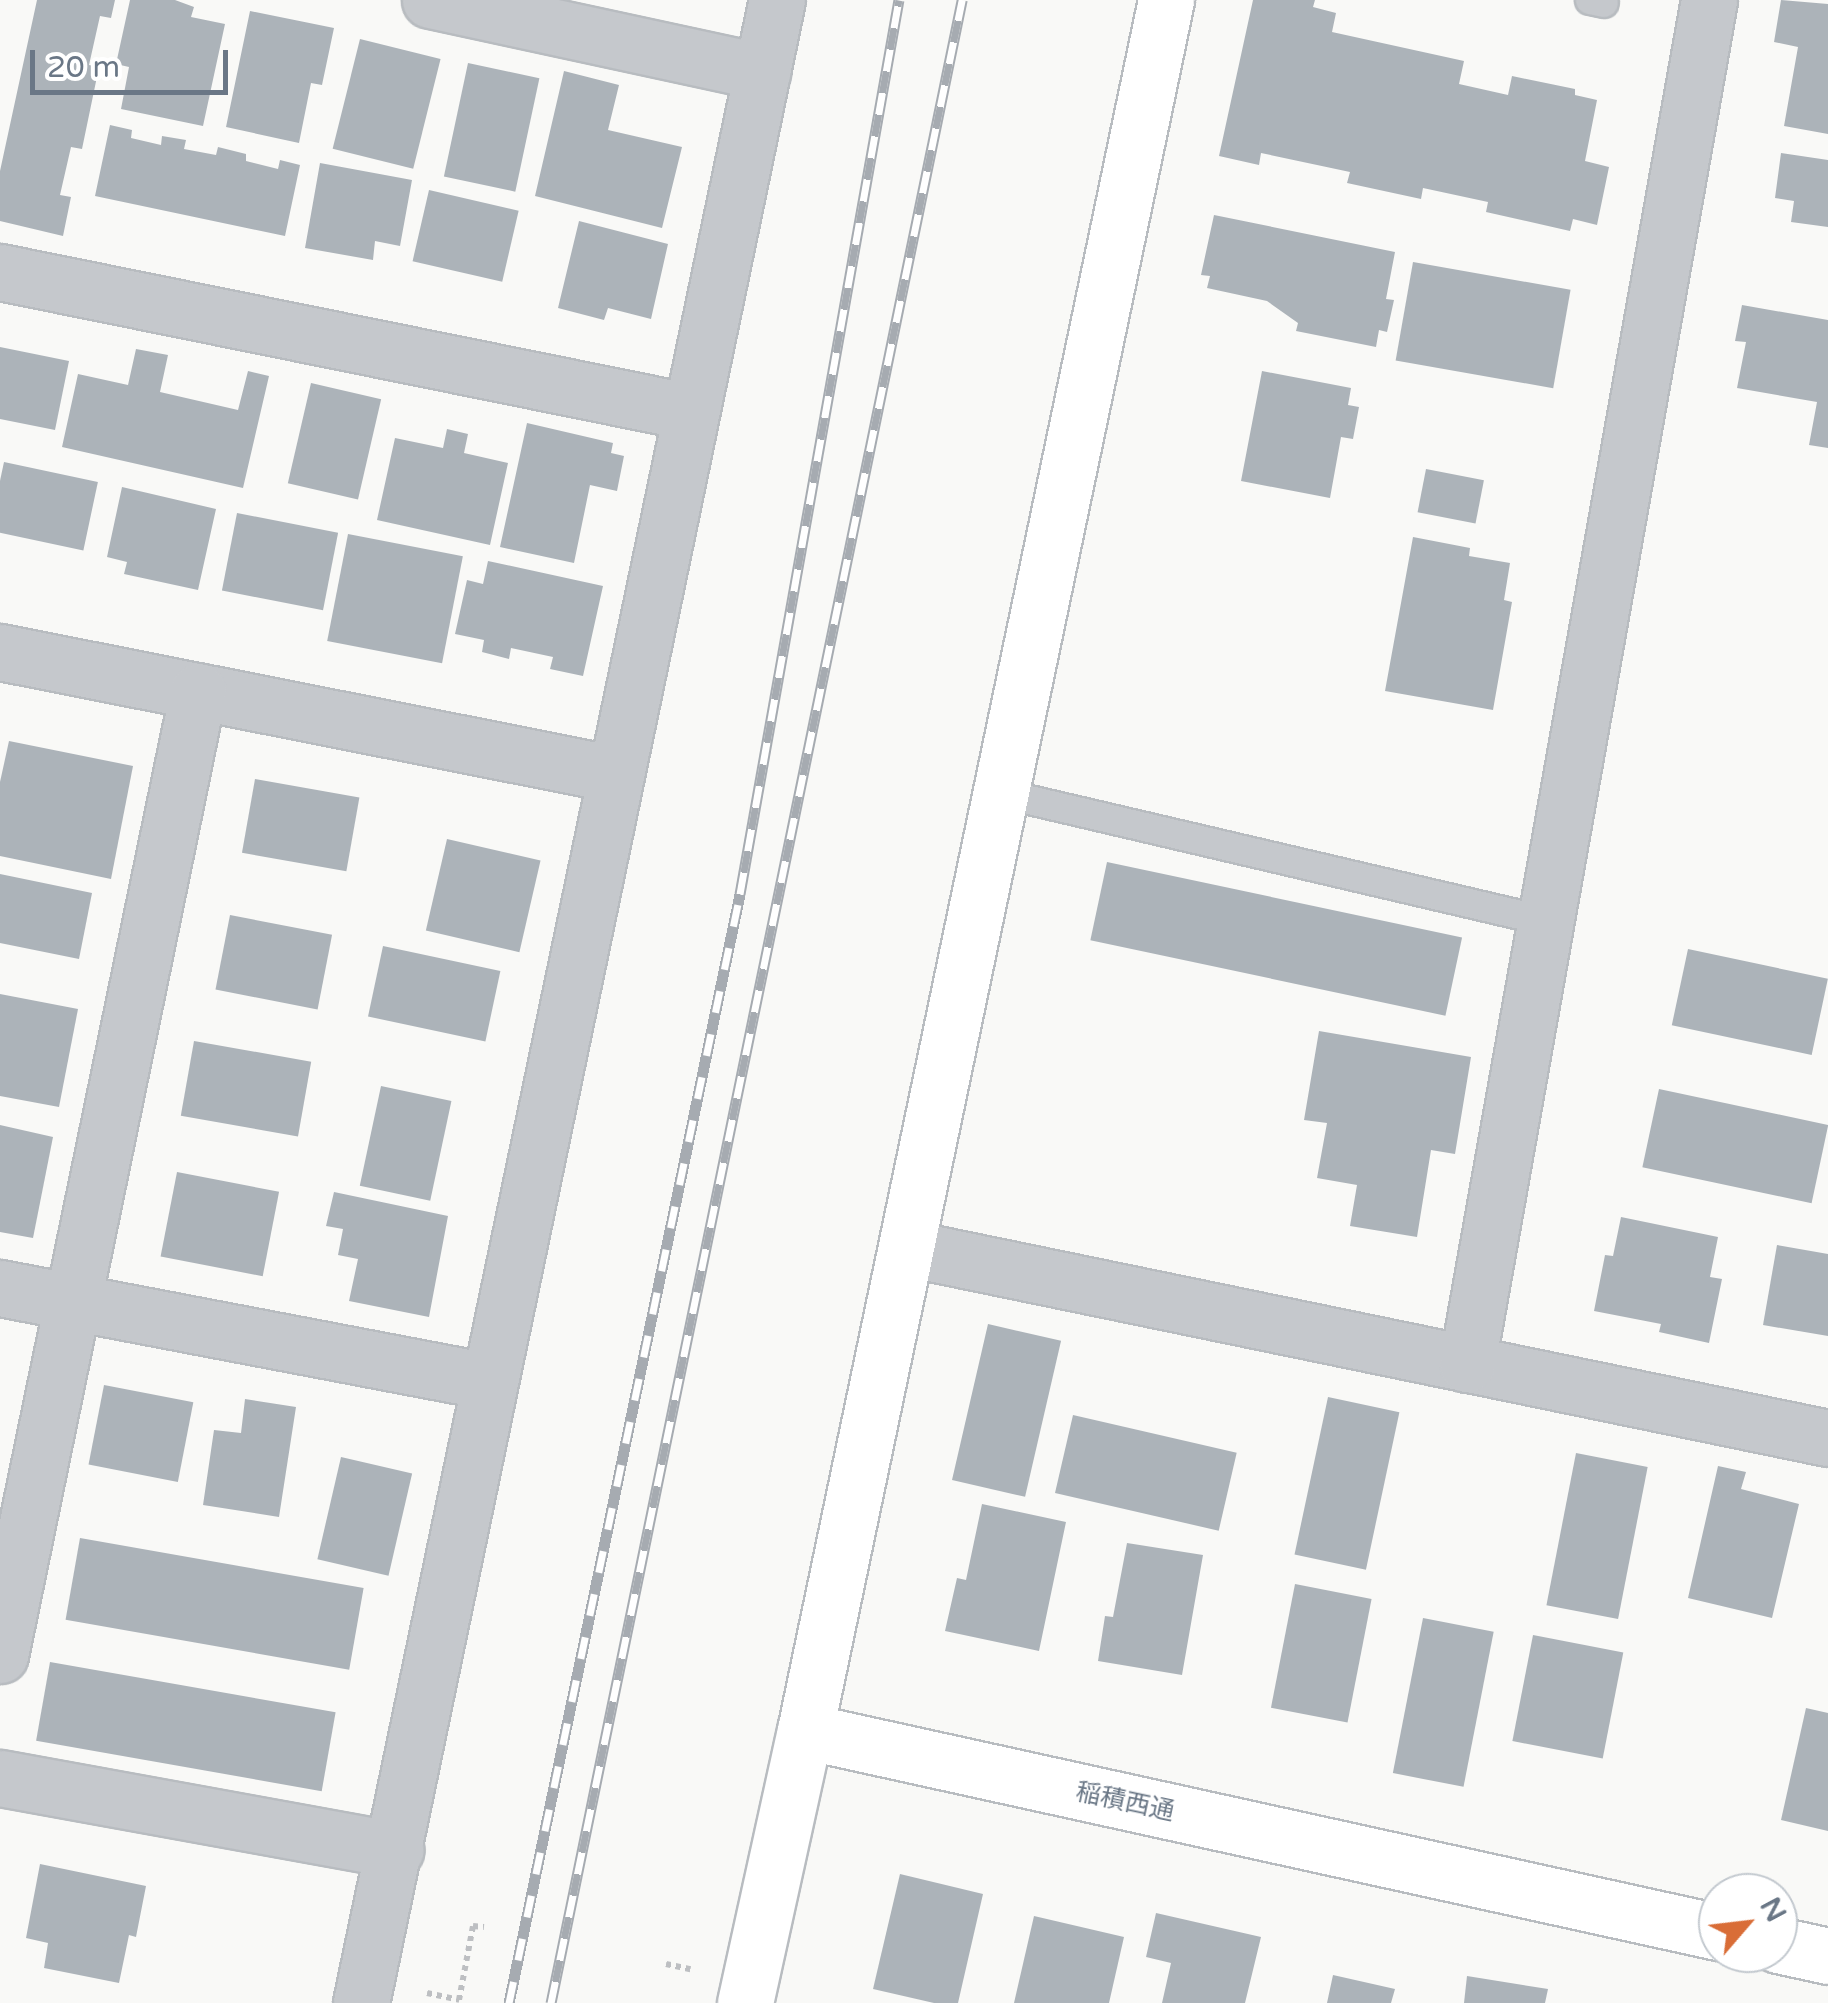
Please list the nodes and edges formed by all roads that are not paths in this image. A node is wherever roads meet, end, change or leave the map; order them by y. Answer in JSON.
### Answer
{"nodes":[{"id":1,"x":430,"y":0,"type":"edge"},
{"id":2,"x":777,"y":0,"type":"edge"},
{"id":3,"x":1166,"y":0,"type":"edge"},
{"id":4,"x":1709,"y":0,"type":"edge"},
{"id":5,"x":762,"y":72,"type":"junction"},
{"id":6,"x":0,"y":272,"type":"edge"},
{"id":7,"x":691,"y":412,"type":"junction"},
{"id":8,"x":0,"y":652,"type":"edge"},
{"id":9,"x":198,"y":691,"type":"junction"},
{"id":10,"x":615,"y":774,"type":"junction"},
{"id":11,"x":1004,"y":794,"type":"junction"},
{"id":12,"x":1546,"y":921,"type":"junction"},
{"id":13,"x":907,"y":1248,"type":"junction"},
{"id":14,"x":0,"y":1288,"type":"edge"},
{"id":15,"x":72,"y":1304,"type":"junction"},
{"id":16,"x":1467,"y":1364,"type":"junction"},
{"id":17,"x":488,"y":1380,"type":"junction"},
{"id":18,"x":1828,"y":1438,"type":"edge"},
{"id":19,"x":0,"y":1655,"type":"edge"},
{"id":20,"x":805,"y":1731,"type":"junction"},
{"id":21,"x":0,"y":1778,"type":"edge"},
{"id":22,"x":395,"y":1850,"type":"junction"},
{"id":23,"x":1698,"y":1928,"type":"edge"},
{"id":24,"x":1798,"y":1950,"type":"edge"},
{"id":25,"x":1828,"y":1956,"type":"edge"},
{"id":26,"x":361,"y":2003,"type":"edge"},
{"id":27,"x":745,"y":2003,"type":"edge"}],
"edges":[{"from":1,"to":5,"type":"street"},
{"from":2,"to":5,"type":"street"},
{"from":3,"to":11,"type":"street"},
{"from":4,"to":12,"type":"street"},
{"from":5,"to":7,"type":"street"},
{"from":6,"to":7,"type":"street"},
{"from":7,"to":10,"type":"street"},
{"from":8,"to":9,"type":"street"},
{"from":9,"to":10,"type":"street"},
{"from":9,"to":15,"type":"street"},
{"from":10,"to":17,"type":"street"},
{"from":11,"to":12,"type":"lane"},
{"from":11,"to":13,"type":"street"},
{"from":12,"to":16,"type":"street"},
{"from":13,"to":16,"type":"street"},
{"from":13,"to":20,"type":"street"},
{"from":14,"to":15,"type":"street"},
{"from":15,"to":17,"type":"street"},
{"from":15,"to":19,"type":"street"},
{"from":16,"to":18,"type":"street"},
{"from":17,"to":22,"type":"street"},
{"from":20,"to":23,"type":"street","name":"稲積西通"},
{"from":20,"to":27,"type":"street"},
{"from":21,"to":22,"type":"street"},
{"from":22,"to":26,"type":"street"},
{"from":24,"to":25,"type":"street"}]}
